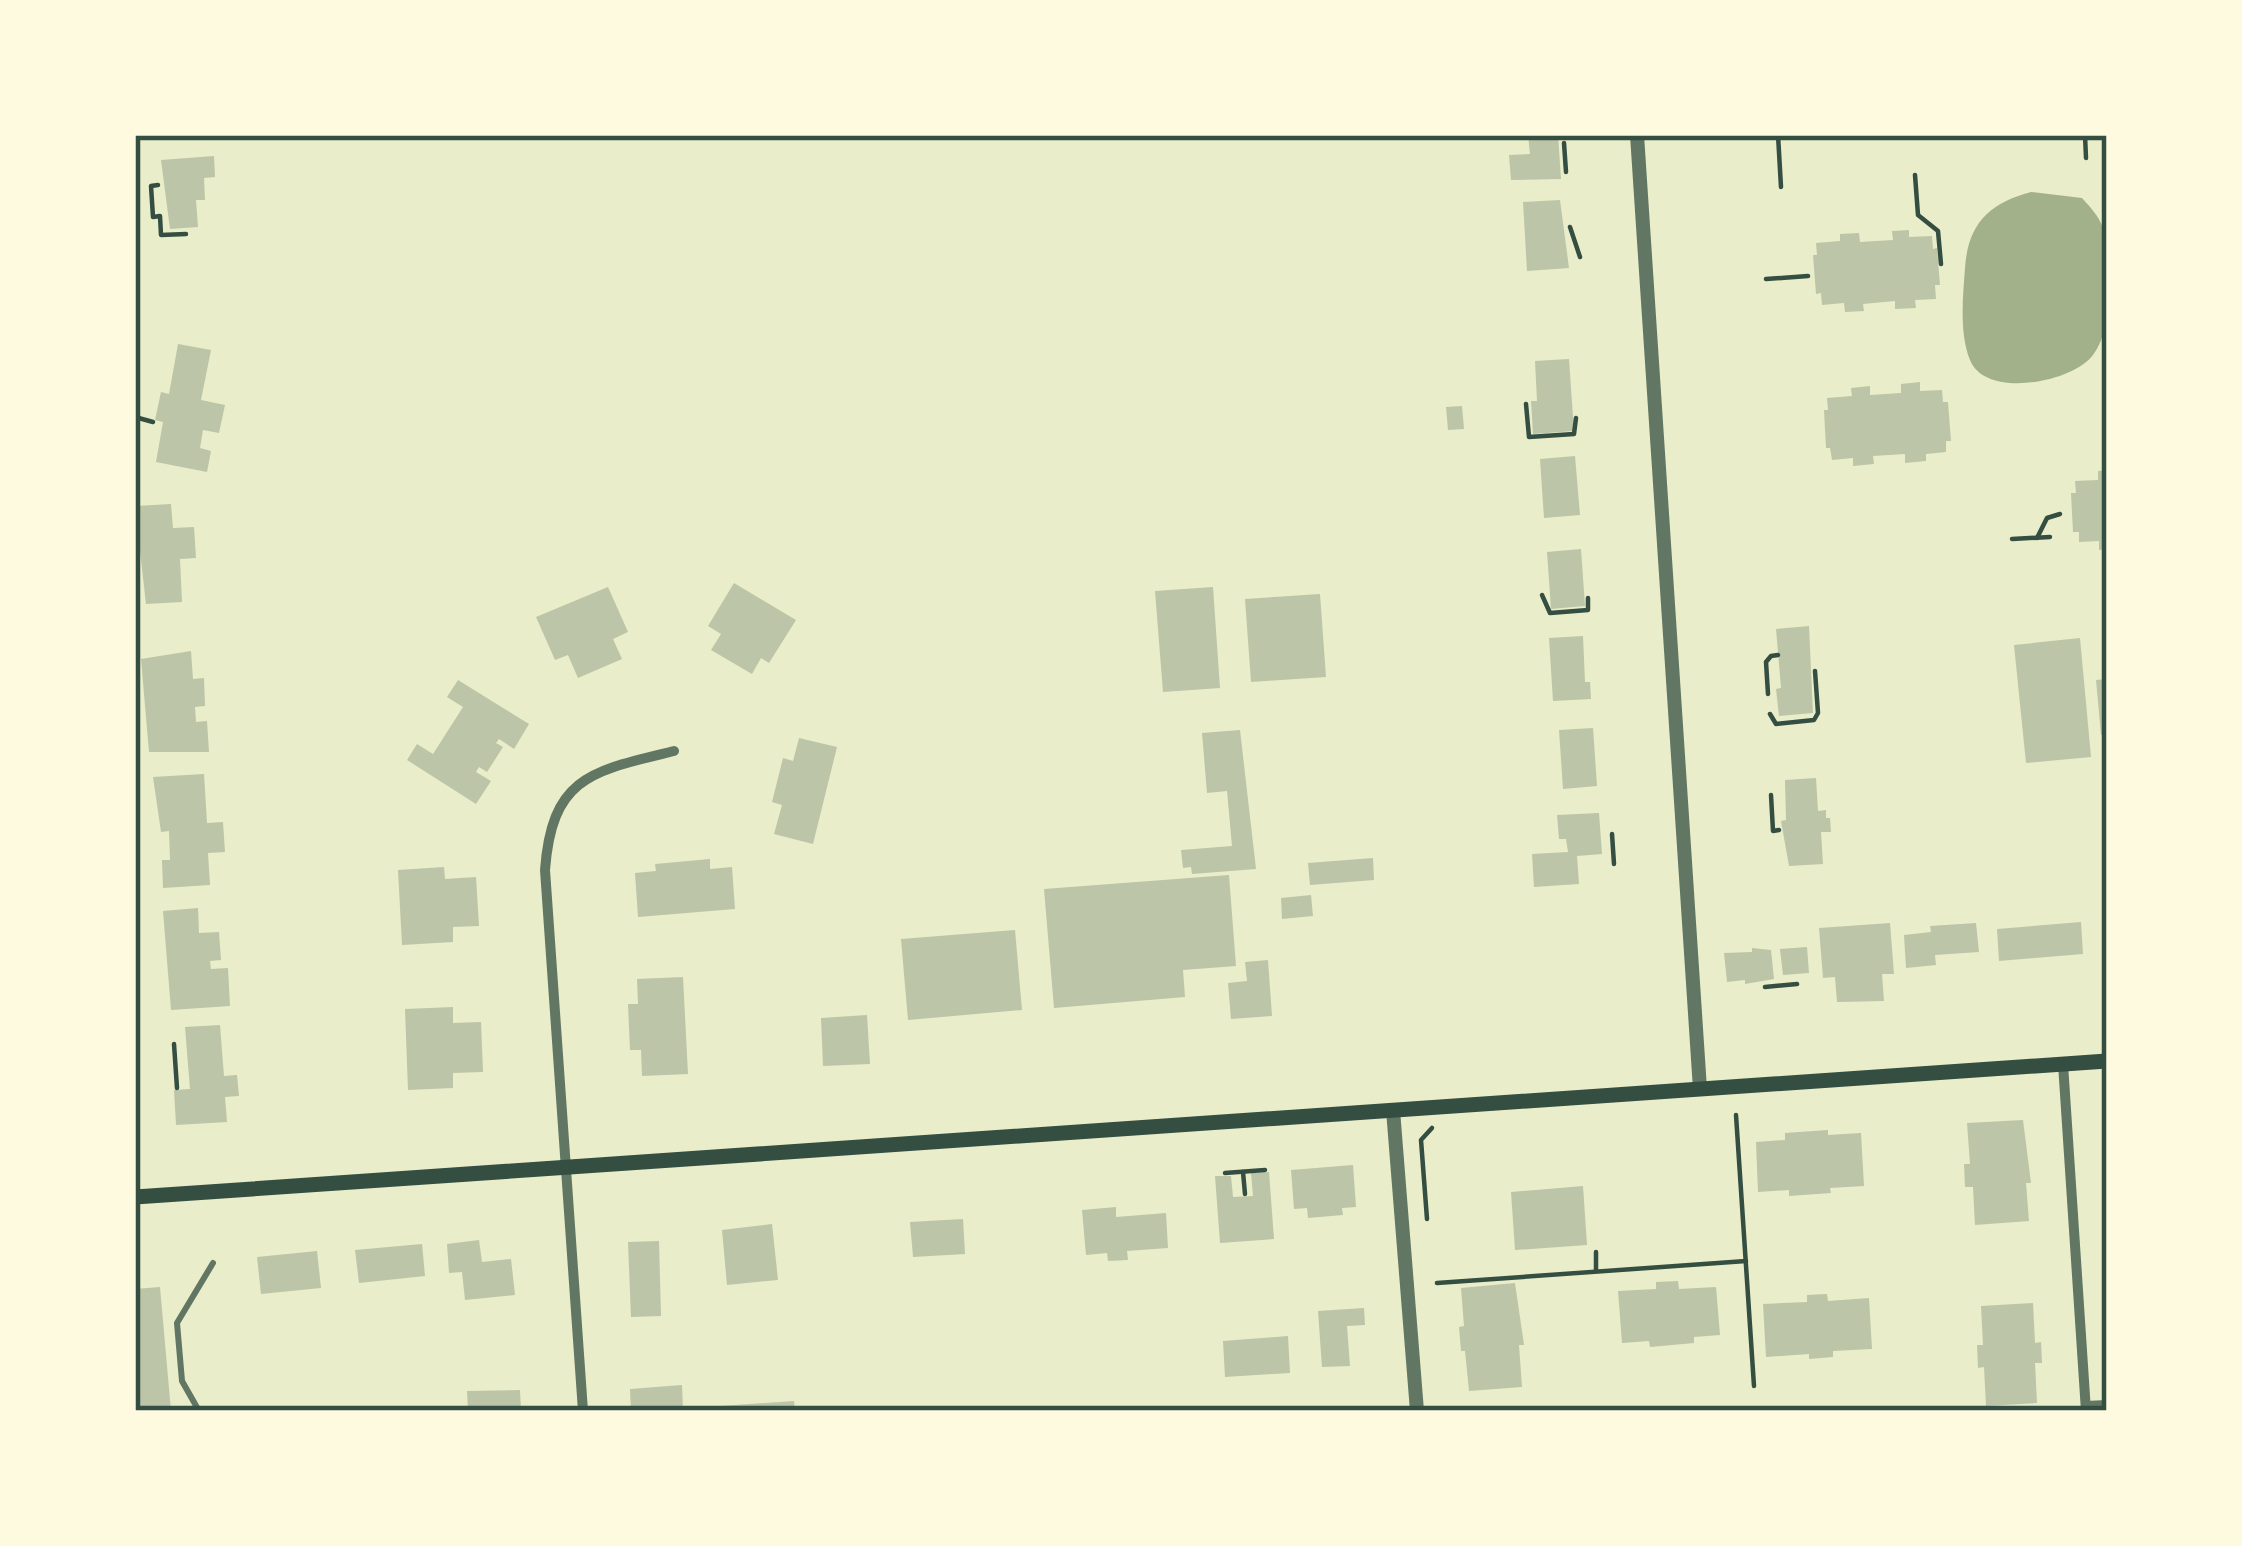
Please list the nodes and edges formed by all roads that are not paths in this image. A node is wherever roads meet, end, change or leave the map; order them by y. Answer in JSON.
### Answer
{"nodes":[{"id":1,"x":1637,"y":135,"type":"edge"},
{"id":2,"x":674,"y":751,"type":"dead end"},
{"id":3,"x":2107,"y":1060,"type":"edge"},
{"id":4,"x":2063,"y":1064,"type":"junction"},
{"id":5,"x":1700,"y":1089,"type":"junction"},
{"id":6,"x":1394,"y":1110,"type":"junction"},
{"id":7,"x":565,"y":1167,"type":"junction"},
{"id":8,"x":135,"y":1197,"type":"edge"},
{"id":9,"x":213,"y":1263,"type":"dead end"},
{"id":10,"x":2107,"y":1405,"type":"edge"},
{"id":11,"x":2086,"y":1408,"type":"edge"},
{"id":12,"x":199,"y":1411,"type":"edge"},
{"id":13,"x":583,"y":1411,"type":"edge"},
{"id":14,"x":1417,"y":1411,"type":"edge"}],
"edges":[{"from":1,"to":5,"type":"street"},
{"from":2,"to":7,"type":"street"},
{"from":3,"to":4,"type":"main road"},
{"from":4,"to":5,"type":"main road"},
{"from":4,"to":11,"type":"street"},
{"from":5,"to":6,"type":"main road"},
{"from":6,"to":7,"type":"main road"},
{"from":6,"to":14,"type":"street"},
{"from":7,"to":8,"type":"main road"},
{"from":7,"to":13,"type":"street"},
{"from":9,"to":12,"type":"lane"},
{"from":10,"to":11,"type":"street"}]}
